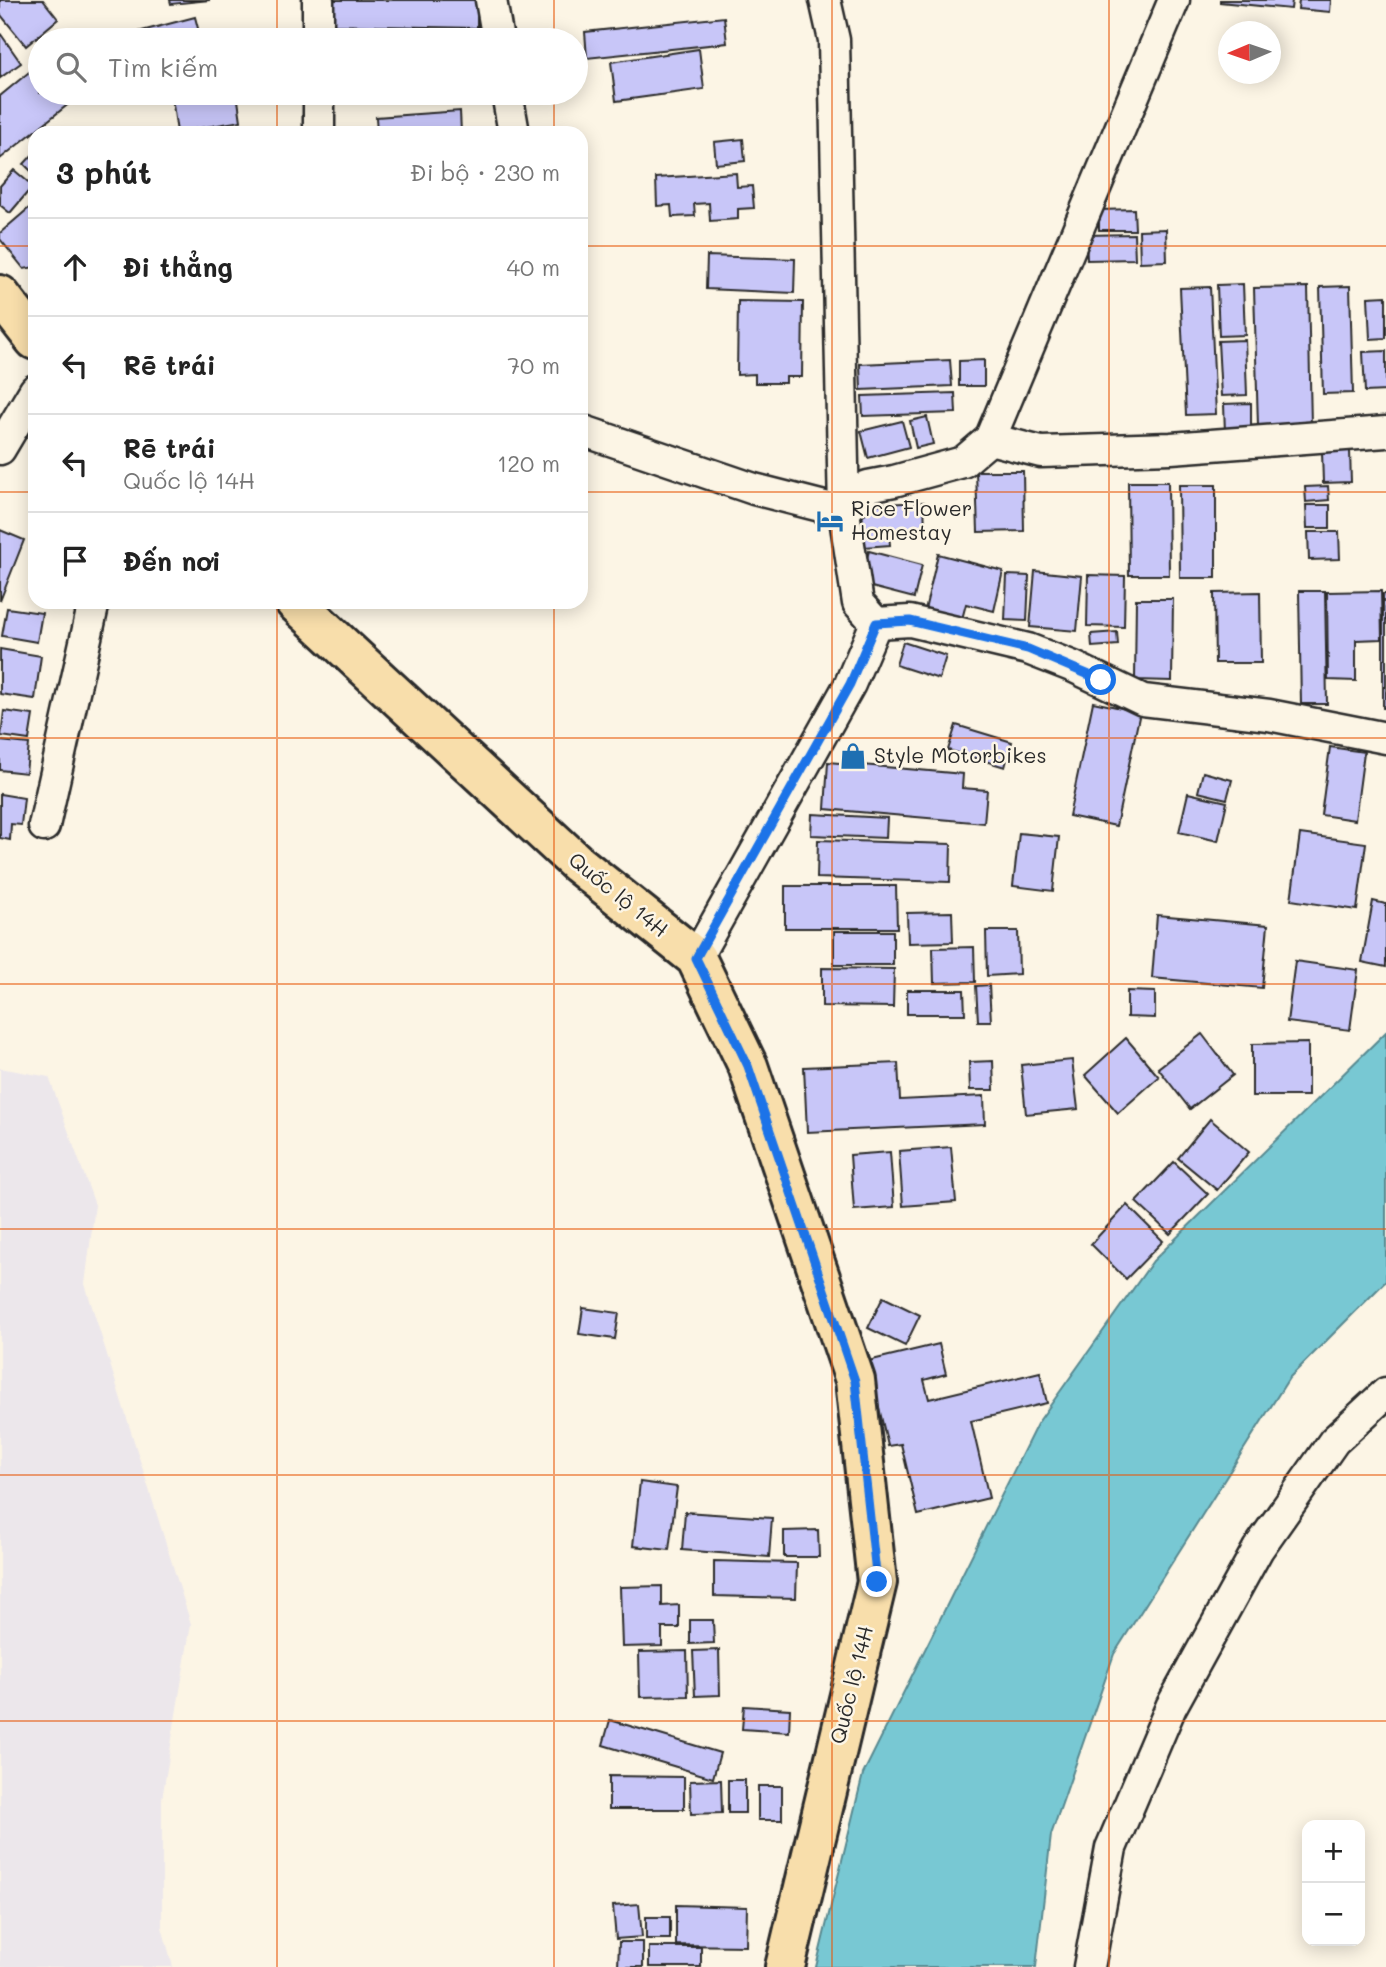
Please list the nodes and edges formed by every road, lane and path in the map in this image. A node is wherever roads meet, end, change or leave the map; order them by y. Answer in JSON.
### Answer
{"nodes":[{"id":1,"x":318,"y":0,"type":"edge"},
{"id":2,"x":491,"y":0,"type":"edge"},
{"id":3,"x":825,"y":0,"type":"edge"},
{"id":4,"x":1174,"y":0,"type":"edge"},
{"id":5,"x":318,"y":28,"type":"edge"},
{"id":6,"x":496,"y":28,"type":"edge"},
{"id":7,"x":319,"y":105,"type":"edge"},
{"id":8,"x":509,"y":105,"type":"edge"},
{"id":9,"x":319,"y":126,"type":"edge"},
{"id":10,"x":513,"y":126,"type":"edge"},
{"id":11,"x":0,"y":295,"type":"edge"},
{"id":12,"x":28,"y":331,"type":"edge"},
{"id":13,"x":28,"y":402,"type":"edge"},
{"id":14,"x":588,"y":432,"type":"edge"},
{"id":15,"x":1386,"y":432,"type":"edge"},
{"id":16,"x":990,"y":439,"type":"junction"},
{"id":17,"x":0,"y":449,"type":"edge"},
{"id":18,"x":844,"y":512,"type":"junction"},
{"id":19,"x":92,"y":609,"type":"edge"},
{"id":20,"x":303,"y":609,"type":"edge"},
{"id":21,"x":876,"y":623,"type":"junction"},
{"id":22,"x":1386,"y":738,"type":"edge"},
{"id":23,"x":44,"y":826,"type":"dead end"},
{"id":24,"x":696,"y":958,"type":"junction"},
{"id":25,"x":1386,"y":1393,"type":"edge"},
{"id":26,"x":785,"y":1967,"type":"edge"},
{"id":27,"x":1089,"y":1967,"type":"edge"}],
"edges":[{"from":1,"to":5,"type":"street"},
{"from":2,"to":6,"type":"street"},
{"from":3,"to":18,"type":"street"},
{"from":4,"to":16,"type":"street"},
{"from":7,"to":9,"type":"street"},
{"from":8,"to":10,"type":"street"},
{"from":11,"to":12,"type":"main road"},
{"from":13,"to":17,"type":"street"},
{"from":14,"to":18,"type":"street"},
{"from":15,"to":16,"type":"street"},
{"from":16,"to":18,"type":"street"},
{"from":18,"to":21,"type":"street"},
{"from":19,"to":23,"type":"street"},
{"from":20,"to":24,"type":"main road","name":"Quốc lộ 14H"},
{"from":21,"to":22,"type":"street"},
{"from":21,"to":24,"type":"street"},
{"from":24,"to":26,"type":"main road","name":"Quốc lộ 14H"},
{"from":25,"to":27,"type":"street"}]}
